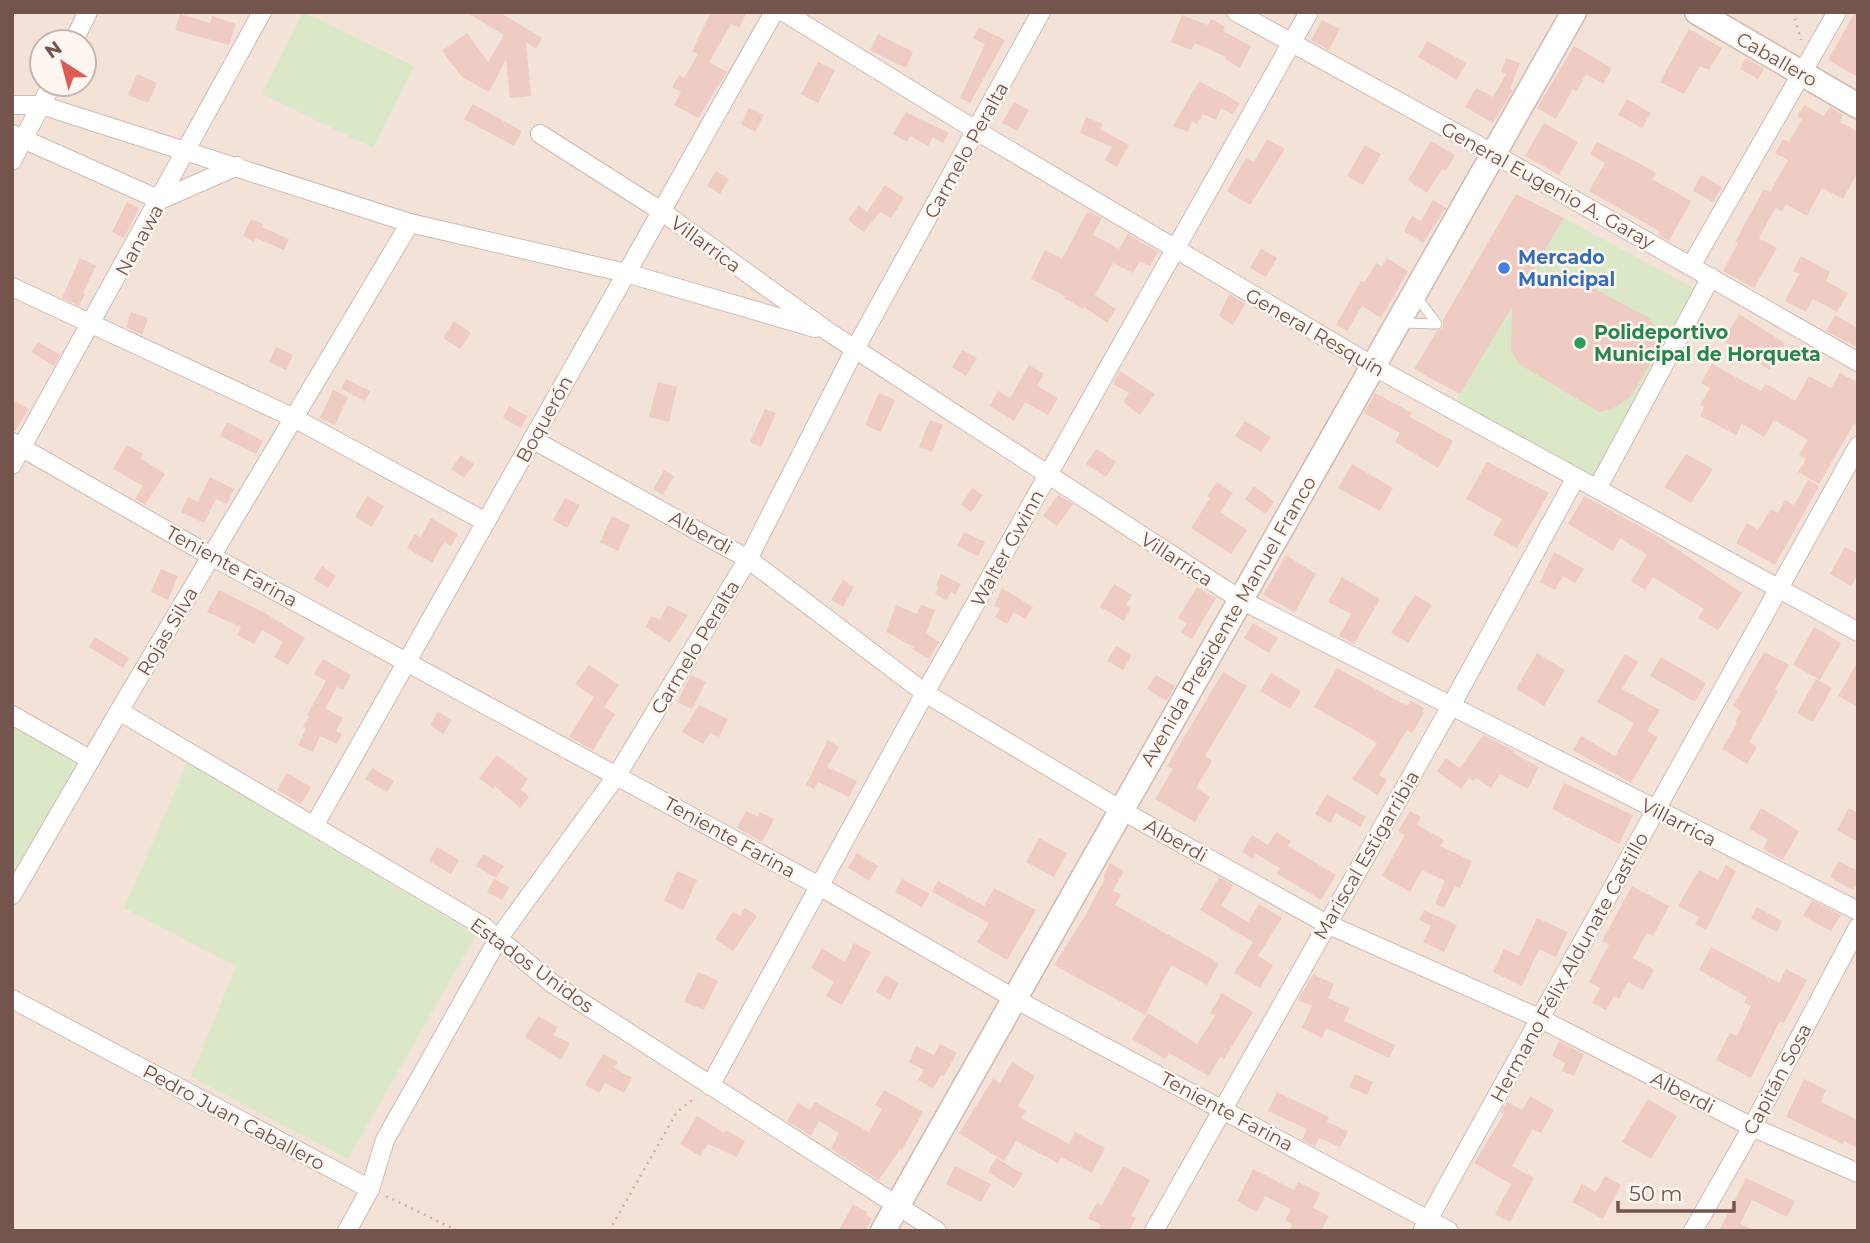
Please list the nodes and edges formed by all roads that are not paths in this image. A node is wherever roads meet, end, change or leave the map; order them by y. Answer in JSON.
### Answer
{"nodes":[{"id":1,"x":88,"y":12,"type":"edge"},
{"id":2,"x":262,"y":12,"type":"edge"},
{"id":3,"x":774,"y":12,"type":"edge"},
{"id":4,"x":784,"y":12,"type":"edge"},
{"id":5,"x":1041,"y":12,"type":"edge"},
{"id":6,"x":1236,"y":12,"type":"edge"},
{"id":7,"x":1309,"y":12,"type":"edge"},
{"id":8,"x":1574,"y":12,"type":"edge"},
{"id":9,"x":1697,"y":12,"type":"edge"},
{"id":10,"x":1838,"y":12,"type":"edge"},
{"id":11,"x":80,"y":28,"type":"edge"},
{"id":12,"x":1291,"y":43,"type":"junction"},
{"id":13,"x":1803,"y":62,"type":"junction"},
{"id":14,"x":44,"y":98,"type":"edge"},
{"id":15,"x":12,"y":105,"type":"edge"},
{"id":16,"x":41,"y":105,"type":"junction"},
{"id":17,"x":1858,"y":106,"type":"edge"},
{"id":18,"x":977,"y":131,"type":"junction"},
{"id":19,"x":540,"y":134,"type":"dead end"},
{"id":20,"x":18,"y":137,"type":"edge"},
{"id":21,"x":188,"y":150,"type":"junction"},
{"id":22,"x":1494,"y":154,"type":"junction"},
{"id":23,"x":12,"y":161,"type":"edge"},
{"id":24,"x":237,"y":166,"type":"junction"},
{"id":25,"x":160,"y":200,"type":"junction"},
{"id":26,"x":661,"y":211,"type":"junction"},
{"id":27,"x":410,"y":223,"type":"junction"},
{"id":28,"x":1175,"y":249,"type":"junction"},
{"id":29,"x":1691,"y":266,"type":"junction"},
{"id":30,"x":626,"y":273,"type":"junction"},
{"id":31,"x":1712,"y":277,"type":"junction"},
{"id":32,"x":12,"y":287,"type":"edge"},
{"id":33,"x":1414,"y":293,"type":"junction"},
{"id":34,"x":1397,"y":323,"type":"junction"},
{"id":35,"x":92,"y":324,"type":"junction"},
{"id":36,"x":829,"y":332,"type":"junction"},
{"id":37,"x":855,"y":349,"type":"junction"},
{"id":38,"x":1858,"y":362,"type":"edge"},
{"id":39,"x":1373,"y":366,"type":"junction"},
{"id":40,"x":294,"y":418,"type":"junction"},
{"id":41,"x":532,"y":439,"type":"junction"},
{"id":42,"x":17,"y":445,"type":"edge"},
{"id":43,"x":1858,"y":446,"type":"edge"},
{"id":44,"x":12,"y":465,"type":"edge"},
{"id":45,"x":1048,"y":476,"type":"junction"},
{"id":46,"x":1576,"y":477,"type":"junction"},
{"id":47,"x":1597,"y":489,"type":"junction"},
{"id":48,"x":486,"y":522,"type":"junction"},
{"id":49,"x":211,"y":556,"type":"junction"},
{"id":50,"x":748,"y":559,"type":"junction"},
{"id":51,"x":1778,"y":589,"type":"junction"},
{"id":52,"x":1241,"y":600,"type":"junction"},
{"id":53,"x":1858,"y":632,"type":"edge"},
{"id":54,"x":407,"y":662,"type":"junction"},
{"id":55,"x":925,"y":694,"type":"junction"},
{"id":56,"x":1451,"y":706,"type":"junction"},
{"id":57,"x":119,"y":710,"type":"junction"},
{"id":58,"x":12,"y":715,"type":"edge"},
{"id":59,"x":91,"y":760,"type":"junction"},
{"id":60,"x":617,"y":775,"type":"junction"},
{"id":61,"x":1121,"y":810,"type":"junction"},
{"id":62,"x":1656,"y":810,"type":"junction"},
{"id":63,"x":314,"y":826,"type":"junction"},
{"id":64,"x":821,"y":887,"type":"junction"},
{"id":65,"x":12,"y":895,"type":"edge"},
{"id":66,"x":1858,"y":911,"type":"edge"},
{"id":67,"x":1327,"y":924,"type":"junction"},
{"id":68,"x":1858,"y":927,"type":"edge"},
{"id":69,"x":498,"y":939,"type":"junction"},
{"id":70,"x":12,"y":999,"type":"edge"},
{"id":71,"x":1015,"y":999,"type":"junction"},
{"id":72,"x":1541,"y":1019,"type":"junction"},
{"id":73,"x":710,"y":1086,"type":"junction"},
{"id":74,"x":1223,"y":1108,"type":"junction"},
{"id":75,"x":1752,"y":1127,"type":"junction"},
{"id":76,"x":1858,"y":1174,"type":"edge"},
{"id":77,"x":370,"y":1189,"type":"junction"},
{"id":78,"x":897,"y":1207,"type":"junction"},
{"id":79,"x":1425,"y":1225,"type":"edge"},
{"id":80,"x":347,"y":1231,"type":"edge"},
{"id":81,"x":884,"y":1231,"type":"edge"},
{"id":82,"x":937,"y":1231,"type":"edge"},
{"id":83,"x":1154,"y":1231,"type":"edge"},
{"id":84,"x":1449,"y":1231,"type":"edge"},
{"id":85,"x":1693,"y":1231,"type":"edge"}],
"edges":[{"from":1,"to":11,"type":"street"},
{"from":2,"to":21,"type":"street","name":"Nanawa"},
{"from":3,"to":26,"type":"street","name":"Boquerón"},
{"from":4,"to":18,"type":"street","name":"General Resquín"},
{"from":5,"to":18,"type":"street","name":"Carmelo Peralta"},
{"from":6,"to":12,"type":"street","name":"General Eugenio A. Garay"},
{"from":7,"to":12,"type":"street","name":"Walter Gwinn"},
{"from":8,"to":22,"type":"main road","name":"Avenida Presidente Manuel Franco"},
{"from":9,"to":13,"type":"main road","name":"Caballero"},
{"from":10,"to":13,"type":"street"},
{"from":12,"to":22,"type":"street","name":"General Eugenio A. Garay"},
{"from":12,"to":28,"type":"street","name":"Walter Gwinn"},
{"from":13,"to":17,"type":"main road","name":"Caballero"},
{"from":13,"to":29,"type":"street"},
{"from":14,"to":16,"type":"street"},
{"from":15,"to":16,"type":"street"},
{"from":16,"to":20,"type":"street"},
{"from":16,"to":21,"type":"street"},
{"from":18,"to":28,"type":"street","name":"General Resquín"},
{"from":18,"to":37,"type":"street","name":"Carmelo Peralta"},
{"from":19,"to":26,"type":"street","name":"Villarrica"},
{"from":20,"to":23,"type":"street"},
{"from":20,"to":25,"type":"street"},
{"from":21,"to":24,"type":"street"},
{"from":21,"to":25,"type":"street","name":"Nanawa"},
{"from":22,"to":29,"type":"street","name":"General Eugenio A. Garay"},
{"from":22,"to":33,"type":"main road","name":"Avenida Presidente Manuel Franco"},
{"from":24,"to":25,"type":"street"},
{"from":24,"to":27,"type":"street"},
{"from":25,"to":35,"type":"street","name":"Nanawa"},
{"from":26,"to":30,"type":"street","name":"Boquerón"},
{"from":26,"to":36,"type":"street","name":"Villarrica"},
{"from":27,"to":30,"type":"street"},
{"from":27,"to":40,"type":"street","name":"Rojas Silva"},
{"from":28,"to":39,"type":"street","name":"General Resquín"},
{"from":28,"to":45,"type":"street","name":"Walter Gwinn"},
{"from":29,"to":31,"type":"street","name":"General Eugenio A. Garay"},
{"from":30,"to":36,"type":"street"},
{"from":30,"to":41,"type":"street","name":"Boquerón"},
{"from":31,"to":38,"type":"street","name":"General Eugenio A. Garay"},
{"from":31,"to":47,"type":"street"},
{"from":32,"to":35,"type":"street"},
{"from":33,"to":34,"type":"main road","name":"Avenida Presidente Manuel Franco"},
{"from":33,"to":34,"type":"lane"},
{"from":34,"to":39,"type":"main road","name":"Avenida Presidente Manuel Franco"},
{"from":35,"to":40,"type":"street"},
{"from":35,"to":42,"type":"street","name":"Nanawa"},
{"from":36,"to":37,"type":"street","name":"Villarrica"},
{"from":37,"to":45,"type":"street","name":"Villarrica"},
{"from":37,"to":50,"type":"street","name":"Carmelo Peralta"},
{"from":39,"to":46,"type":"street","name":"General Resquín"},
{"from":39,"to":52,"type":"main road","name":"Avenida Presidente Manuel Franco"},
{"from":40,"to":48,"type":"street"},
{"from":40,"to":49,"type":"street","name":"Rojas Silva"},
{"from":41,"to":48,"type":"street","name":"Boquerón"},
{"from":41,"to":50,"type":"street","name":"Alberdi"},
{"from":42,"to":44,"type":"street","name":"Nanawa"},
{"from":42,"to":49,"type":"street","name":"Teniente Farina"},
{"from":43,"to":51,"type":"street","name":"Hermano Félix Aldunate Castillo"},
{"from":45,"to":52,"type":"street","name":"Villarrica"},
{"from":45,"to":55,"type":"street","name":"Walter Gwinn"},
{"from":46,"to":47,"type":"street","name":"General Resquín"},
{"from":46,"to":56,"type":"street","name":"Mariscal Estigarribia"},
{"from":47,"to":51,"type":"street","name":"General Resquín"},
{"from":48,"to":54,"type":"street","name":"Boquerón"},
{"from":49,"to":54,"type":"street","name":"Teniente Farina"},
{"from":49,"to":57,"type":"street","name":"Rojas Silva"},
{"from":50,"to":55,"type":"street","name":"Alberdi"},
{"from":50,"to":60,"type":"street","name":"Carmelo Peralta"},
{"from":51,"to":53,"type":"street","name":"General Resquín"},
{"from":51,"to":62,"type":"street","name":"Hermano Félix Aldunate Castillo"},
{"from":52,"to":56,"type":"street","name":"Villarrica"},
{"from":52,"to":61,"type":"main road","name":"Avenida Presidente Manuel Franco"},
{"from":54,"to":60,"type":"street","name":"Teniente Farina"},
{"from":54,"to":63,"type":"street","name":"Boquerón"},
{"from":55,"to":61,"type":"street","name":"Alberdi"},
{"from":55,"to":64,"type":"street","name":"Walter Gwinn"},
{"from":56,"to":62,"type":"street","name":"Villarrica"},
{"from":56,"to":67,"type":"street","name":"Mariscal Estigarribia"},
{"from":57,"to":59,"type":"street","name":"Rojas Silva"},
{"from":57,"to":63,"type":"street","name":"Estados Unidos"},
{"from":58,"to":59,"type":"street"},
{"from":59,"to":65,"type":"street","name":"Rojas Silva"},
{"from":60,"to":64,"type":"street","name":"Teniente Farina"},
{"from":60,"to":69,"type":"street","name":"Carmelo Peralta"},
{"from":61,"to":67,"type":"street","name":"Alberdi"},
{"from":61,"to":71,"type":"main road","name":"Avenida Presidente Manuel Franco"},
{"from":62,"to":66,"type":"street","name":"Villarrica"},
{"from":62,"to":72,"type":"street","name":"Hermano Félix Aldunate Castillo"},
{"from":63,"to":69,"type":"street","name":"Estados Unidos"},
{"from":64,"to":71,"type":"street","name":"Teniente Farina"},
{"from":64,"to":73,"type":"street","name":"Walter Gwinn"},
{"from":67,"to":72,"type":"street","name":"Alberdi"},
{"from":67,"to":74,"type":"street","name":"Mariscal Estigarribia"},
{"from":68,"to":75,"type":"street","name":"Capitán Sosa"},
{"from":69,"to":73,"type":"street","name":"Estados Unidos"},
{"from":69,"to":77,"type":"street","name":"Carmelo Peralta"},
{"from":70,"to":77,"type":"street","name":"Pedro Juan Caballero"},
{"from":71,"to":74,"type":"street","name":"Teniente Farina"},
{"from":71,"to":78,"type":"main road","name":"Avenida Presidente Manuel Franco"},
{"from":72,"to":75,"type":"street","name":"Alberdi"},
{"from":72,"to":79,"type":"street","name":"Hermano Félix Aldunate Castillo"},
{"from":73,"to":78,"type":"street","name":"Estados Unidos"},
{"from":74,"to":79,"type":"street","name":"Teniente Farina"},
{"from":74,"to":83,"type":"street","name":"Mariscal Estigarribia"},
{"from":75,"to":76,"type":"street","name":"Alberdi"},
{"from":75,"to":85,"type":"street","name":"Capitán Sosa"},
{"from":77,"to":80,"type":"street","name":"Carmelo Peralta"},
{"from":78,"to":81,"type":"main road","name":"Avenida Presidente Manuel Franco"},
{"from":78,"to":82,"type":"street","name":"Estados Unidos"},
{"from":79,"to":84,"type":"street","name":"Teniente Farina"}]}
